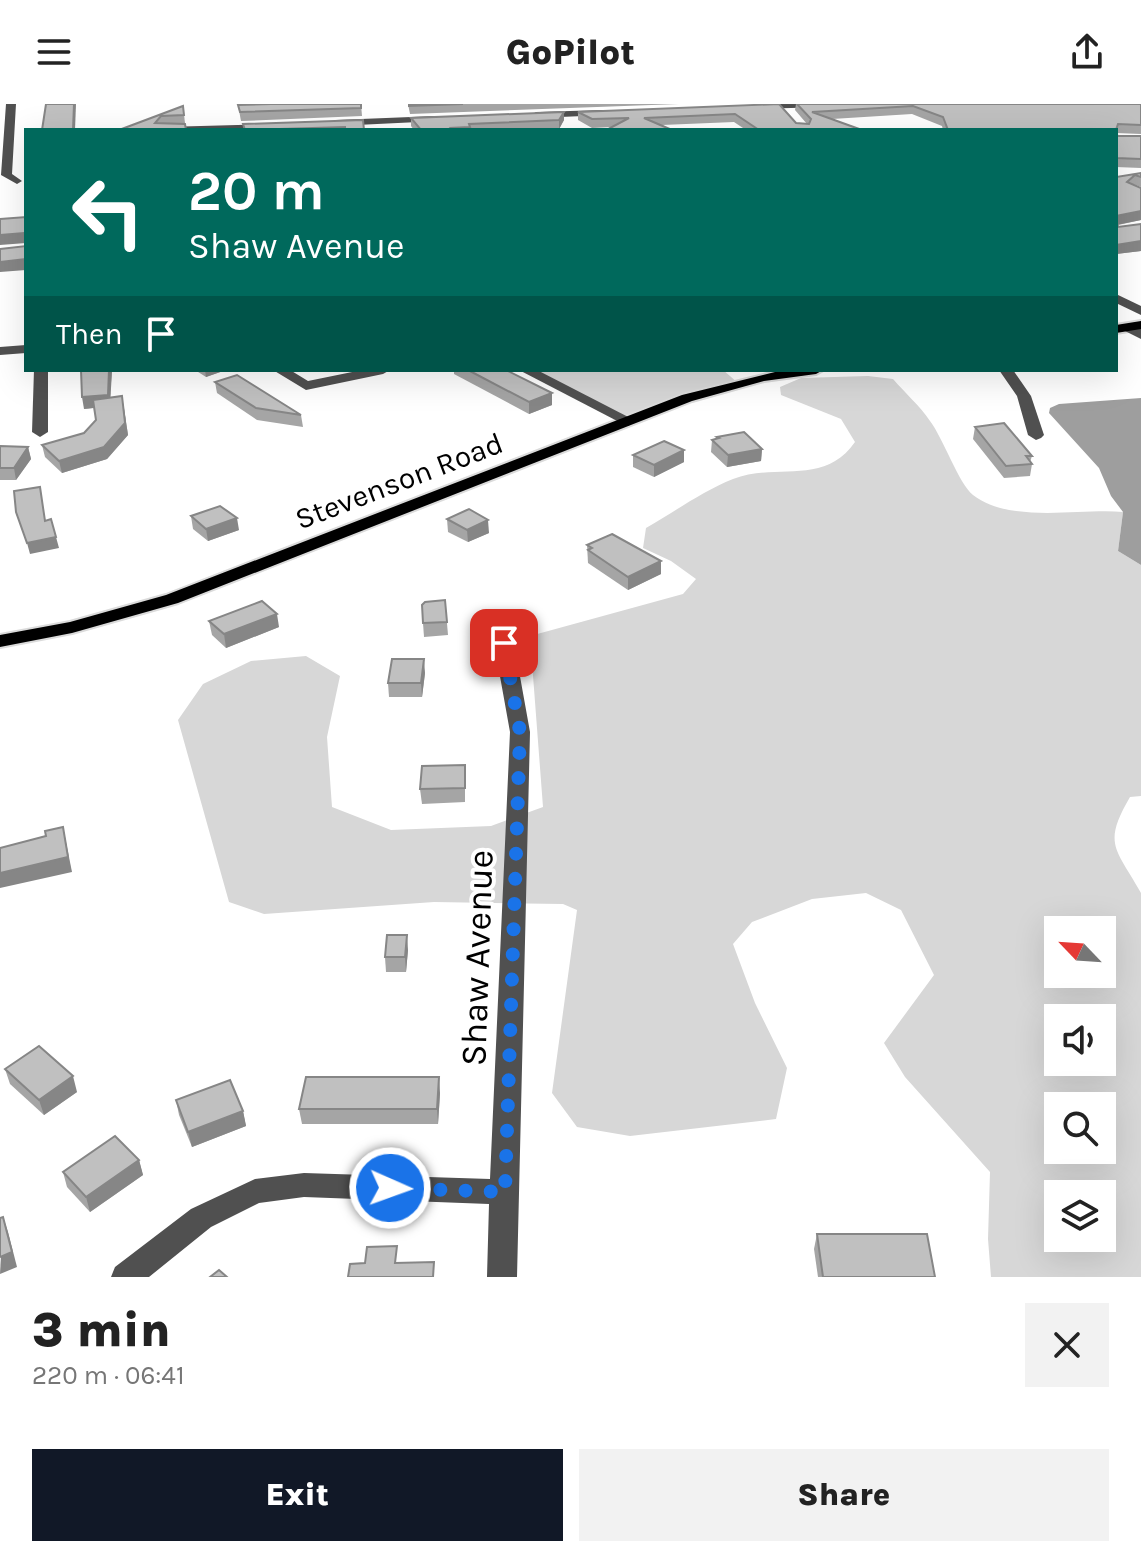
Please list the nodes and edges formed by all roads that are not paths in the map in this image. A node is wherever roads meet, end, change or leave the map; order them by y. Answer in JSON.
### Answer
{"nodes":[{"id":1,"x":11,"y":104,"type":"edge"},
{"id":2,"x":830,"y":104,"type":"edge"},
{"id":3,"x":782,"y":106,"type":"junction"},
{"id":4,"x":739,"y":108,"type":"edge"},
{"id":5,"x":576,"y":109,"type":"edge"},
{"id":6,"x":619,"y":112,"type":"edge"},
{"id":7,"x":519,"y":116,"type":"edge"},
{"id":8,"x":792,"y":118,"type":"edge"},
{"id":9,"x":444,"y":119,"type":"edge"},
{"id":10,"x":322,"y":124,"type":"edge"},
{"id":11,"x":276,"y":126,"type":"edge"},
{"id":12,"x":386,"y":126,"type":"edge"},
{"id":13,"x":235,"y":128,"type":"edge"},
{"id":14,"x":17,"y":181,"type":"dead end"},
{"id":15,"x":1118,"y":299,"type":"edge"},
{"id":16,"x":1141,"y":311,"type":"edge"},
{"id":17,"x":1128,"y":327,"type":"edge"},
{"id":18,"x":1141,"y":335,"type":"edge"},
{"id":19,"x":24,"y":349,"type":"edge"},
{"id":20,"x":0,"y":351,"type":"edge"},
{"id":21,"x":41,"y":372,"type":"edge"},
{"id":22,"x":283,"y":372,"type":"edge"},
{"id":23,"x":373,"y":372,"type":"edge"},
{"id":24,"x":530,"y":372,"type":"edge"},
{"id":25,"x":805,"y":372,"type":"edge"},
{"id":26,"x":1007,"y":372,"type":"edge"},
{"id":27,"x":628,"y":421,"type":"junction"},
{"id":28,"x":40,"y":432,"type":"dead end"},
{"id":29,"x":1036,"y":435,"type":"dead end"},
{"id":30,"x":0,"y":641,"type":"edge"},
{"id":31,"x":504,"y":643,"type":"dead end"},
{"id":32,"x":505,"y":1192,"type":"junction"},
{"id":33,"x":126,"y":1277,"type":"edge"},
{"id":34,"x":502,"y":1277,"type":"edge"}],
"edges":[{"from":1,"to":14,"type":"street"},
{"from":2,"to":3,"type":"street"},
{"from":3,"to":4,"type":"street"},
{"from":3,"to":8,"type":"street"},
{"from":5,"to":6,"type":"street"},
{"from":5,"to":7,"type":"street"},
{"from":9,"to":12,"type":"street"},
{"from":10,"to":12,"type":"street"},
{"from":11,"to":13,"type":"street"},
{"from":15,"to":16,"type":"street"},
{"from":17,"to":18,"type":"street"},
{"from":19,"to":20,"type":"street"},
{"from":21,"to":28,"type":"street"},
{"from":22,"to":23,"type":"street"},
{"from":24,"to":27,"type":"street"},
{"from":25,"to":27,"type":"main road","name":"Stevenson Road"},
{"from":26,"to":29,"type":"street"},
{"from":27,"to":30,"type":"main road","name":"Stevenson Road"},
{"from":31,"to":32,"type":"street","name":"Shaw Avenue"},
{"from":32,"to":33,"type":"street"},
{"from":32,"to":34,"type":"street","name":"Shaw Avenue"}]}
